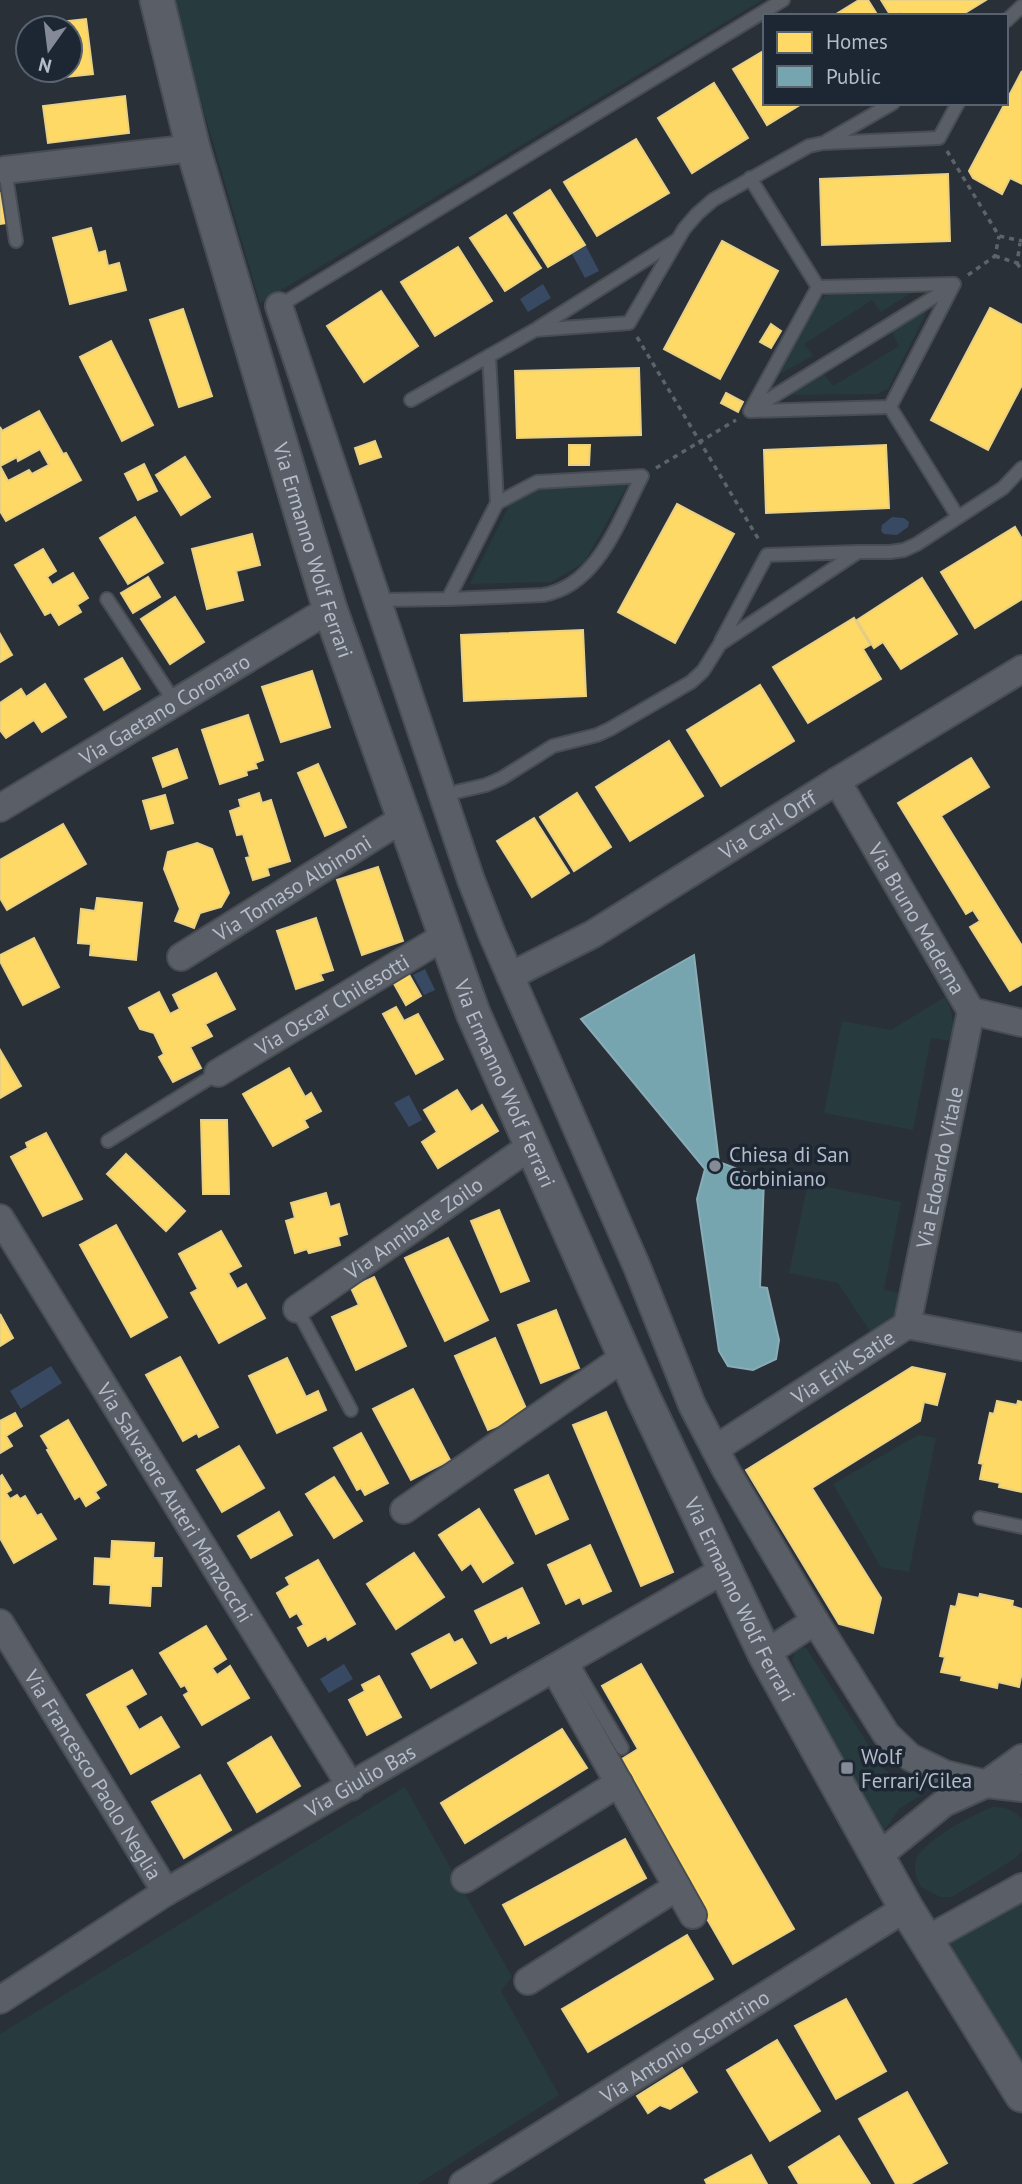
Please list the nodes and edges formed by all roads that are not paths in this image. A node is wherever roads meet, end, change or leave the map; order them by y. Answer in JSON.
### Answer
{"nodes":[{"id":1,"x":157,"y":0,"type":"edge"},
{"id":2,"x":783,"y":0,"type":"edge"},
{"id":3,"x":1022,"y":6,"type":"edge"},
{"id":4,"x":1008,"y":19,"type":"edge"},
{"id":5,"x":890,"y":105,"type":"edge"},
{"id":6,"x":957,"y":105,"type":"edge"},
{"id":7,"x":824,"y":143,"type":"junction"},
{"id":8,"x":193,"y":148,"type":"junction"},
{"id":9,"x":5,"y":170,"type":"joint"},
{"id":10,"x":750,"y":178,"type":"junction"},
{"id":11,"x":678,"y":239,"type":"junction"},
{"id":12,"x":16,"y":241,"type":"dead end"},
{"id":13,"x":954,"y":284,"type":"junction"},
{"id":14,"x":818,"y":287,"type":"junction"},
{"id":15,"x":279,"y":306,"type":"joint"},
{"id":16,"x":535,"y":330,"type":"junction"},
{"id":17,"x":489,"y":356,"type":"junction"},
{"id":18,"x":411,"y":400,"type":"dead end"},
{"id":19,"x":890,"y":407,"type":"junction"},
{"id":20,"x":750,"y":411,"type":"junction"},
{"id":21,"x":1022,"y":468,"type":"edge"},
{"id":22,"x":497,"y":503,"type":"junction"},
{"id":23,"x":958,"y":517,"type":"junction"},
{"id":24,"x":858,"y":552,"type":"junction"},
{"id":25,"x":107,"y":599,"type":"dead end"},
{"id":26,"x":448,"y":599,"type":"junction"},
{"id":27,"x":378,"y":600,"type":"junction"},
{"id":28,"x":330,"y":608,"type":"junction"},
{"id":29,"x":720,"y":644,"type":"junction"},
{"id":30,"x":1022,"y":669,"type":"edge"},
{"id":31,"x":174,"y":701,"type":"junction"},
{"id":32,"x":837,"y":781,"type":"junction"},
{"id":33,"x":443,"y":794,"type":"junction"},
{"id":34,"x":0,"y":808,"type":"edge"},
{"id":35,"x":404,"y":818,"type":"junction"},
{"id":36,"x":445,"y":936,"type":"junction"},
{"id":37,"x":181,"y":957,"type":"dead end"},
{"id":38,"x":510,"y":976,"type":"junction"},
{"id":39,"x":971,"y":1011,"type":"junction"},
{"id":40,"x":1022,"y":1023,"type":"edge"},
{"id":41,"x":218,"y":1073,"type":"joint"},
{"id":42,"x":108,"y":1141,"type":"dead end"},
{"id":43,"x":531,"y":1146,"type":"junction"},
{"id":44,"x":0,"y":1218,"type":"edge"},
{"id":45,"x":297,"y":1309,"type":"joint"},
{"id":46,"x":907,"y":1325,"type":"junction"},
{"id":47,"x":1022,"y":1347,"type":"edge"},
{"id":48,"x":626,"y":1356,"type":"junction"},
{"id":49,"x":351,"y":1410,"type":"dead end"},
{"id":50,"x":715,"y":1449,"type":"junction"},
{"id":51,"x":404,"y":1510,"type":"dead end"},
{"id":52,"x":980,"y":1518,"type":"dead end"},
{"id":53,"x":1022,"y":1527,"type":"edge"},
{"id":54,"x":724,"y":1570,"type":"junction"},
{"id":55,"x":816,"y":1621,"type":"junction"},
{"id":56,"x":0,"y":1623,"type":"edge"},
{"id":57,"x":765,"y":1654,"type":"junction"},
{"id":58,"x":562,"y":1664,"type":"junction"},
{"id":59,"x":622,"y":1748,"type":"dead end"},
{"id":60,"x":1022,"y":1758,"type":"edge"},
{"id":61,"x":619,"y":1783,"type":"junction"},
{"id":62,"x":986,"y":1784,"type":"junction"},
{"id":63,"x":351,"y":1787,"type":"junction"},
{"id":64,"x":1022,"y":1788,"type":"edge"},
{"id":65,"x":877,"y":1857,"type":"junction"},
{"id":66,"x":465,"y":1879,"type":"dead end"},
{"id":67,"x":1022,"y":1886,"type":"edge"},
{"id":68,"x":677,"y":1887,"type":"junction"},
{"id":69,"x":166,"y":1892,"type":"junction"},
{"id":70,"x":906,"y":1908,"type":"junction"},
{"id":71,"x":693,"y":1915,"type":"dead end"},
{"id":72,"x":926,"y":1940,"type":"junction"},
{"id":73,"x":528,"y":1982,"type":"dead end"},
{"id":74,"x":0,"y":2000,"type":"edge"},
{"id":75,"x":1022,"y":2095,"type":"edge"},
{"id":76,"x":463,"y":2184,"type":"edge"}],
"edges":[{"from":1,"to":8,"type":"street","name":"Via Ermanno Wolf Ferrari"},
{"from":2,"to":15,"type":"lane"},
{"from":3,"to":4,"type":"lane"},
{"from":5,"to":7,"type":"lane"},
{"from":6,"to":7,"type":"lane"},
{"from":7,"to":10,"type":"lane"},
{"from":8,"to":9,"type":"street"},
{"from":8,"to":28,"type":"street","name":"Via Ermanno Wolf Ferrari"},
{"from":9,"to":12,"type":"lane"},
{"from":10,"to":11,"type":"lane"},
{"from":10,"to":14,"type":"lane"},
{"from":11,"to":16,"type":"lane"},
{"from":11,"to":16,"type":"lane"},
{"from":13,"to":14,"type":"lane"},
{"from":13,"to":19,"type":"lane"},
{"from":13,"to":20,"type":"lane"},
{"from":14,"to":20,"type":"lane"},
{"from":15,"to":27,"type":"street","name":"Via Ermanno Wolf Ferrari"},
{"from":16,"to":17,"type":"lane"},
{"from":17,"to":18,"type":"lane"},
{"from":17,"to":22,"type":"lane"},
{"from":19,"to":20,"type":"lane"},
{"from":19,"to":23,"type":"lane"},
{"from":21,"to":23,"type":"lane"},
{"from":22,"to":26,"type":"lane"},
{"from":22,"to":26,"type":"lane"},
{"from":23,"to":24,"type":"lane"},
{"from":24,"to":29,"type":"lane"},
{"from":24,"to":29,"type":"lane"},
{"from":25,"to":31,"type":"lane"},
{"from":26,"to":27,"type":"lane"},
{"from":27,"to":33,"type":"street","name":"Via Ermanno Wolf Ferrari"},
{"from":28,"to":31,"type":"street","name":"Via Gaetano Coronaro"},
{"from":28,"to":35,"type":"street","name":"Via Ermanno Wolf Ferrari"},
{"from":29,"to":33,"type":"lane"},
{"from":30,"to":32,"type":"street","name":"Via Carl Orff"},
{"from":31,"to":34,"type":"street","name":"Via Gaetano Coronaro"},
{"from":32,"to":38,"type":"street","name":"Via Carl Orff"},
{"from":32,"to":39,"type":"street","name":"Via Bruno Maderna"},
{"from":33,"to":38,"type":"street","name":"Via Ermanno Wolf Ferrari"},
{"from":35,"to":36,"type":"street","name":"Via Ermanno Wolf Ferrari"},
{"from":35,"to":37,"type":"street","name":"Via Tomaso Albinoni"},
{"from":36,"to":41,"type":"street","name":"Via Oscar Chilesotti"},
{"from":36,"to":43,"type":"street","name":"Via Ermanno Wolf Ferrari"},
{"from":38,"to":50,"type":"street","name":"Via Ermanno Wolf Ferrari"},
{"from":39,"to":40,"type":"street","name":"Via Bruno Maderna"},
{"from":39,"to":46,"type":"street","name":"Via Edoardo Vitale"},
{"from":41,"to":42,"type":"lane"},
{"from":43,"to":45,"type":"street","name":"Via Annibale Zoilo"},
{"from":43,"to":48,"type":"street","name":"Via Ermanno Wolf Ferrari"},
{"from":44,"to":63,"type":"street","name":"Via Salvatore Auteri Manzocchi"},
{"from":45,"to":49,"type":"lane"},
{"from":46,"to":47,"type":"street","name":"Via Erik Satie"},
{"from":46,"to":50,"type":"street","name":"Via Erik Satie"},
{"from":48,"to":51,"type":"street"},
{"from":48,"to":54,"type":"street","name":"Via Ermanno Wolf Ferrari"},
{"from":50,"to":55,"type":"street","name":"Via Ermanno Wolf Ferrari"},
{"from":52,"to":53,"type":"lane"},
{"from":54,"to":57,"type":"street","name":"Via Ermanno Wolf Ferrari"},
{"from":54,"to":58,"type":"street","name":"Via Giulio Bas"},
{"from":55,"to":57,"type":"street"},
{"from":55,"to":62,"type":"street","name":"Via Ermanno Wolf Ferrari"},
{"from":56,"to":69,"type":"street","name":"Via Francesco Paolo Neglia"},
{"from":57,"to":65,"type":"street","name":"Via Ermanno Wolf Ferrari"},
{"from":58,"to":59,"type":"lane"},
{"from":58,"to":61,"type":"street"},
{"from":58,"to":63,"type":"street","name":"Via Giulio Bas"},
{"from":60,"to":62,"type":"street"},
{"from":61,"to":66,"type":"street"},
{"from":61,"to":68,"type":"street"},
{"from":62,"to":64,"type":"street","name":"Via Ermanno Wolf Ferrari"},
{"from":62,"to":65,"type":"street"},
{"from":63,"to":69,"type":"street","name":"Via Giulio Bas"},
{"from":65,"to":70,"type":"street","name":"Via Ermanno Wolf Ferrari"},
{"from":67,"to":72,"type":"street"},
{"from":68,"to":71,"type":"street"},
{"from":68,"to":73,"type":"street"},
{"from":69,"to":74,"type":"street","name":"Via Giulio Bas"},
{"from":70,"to":72,"type":"street","name":"Via Ermanno Wolf Ferrari"},
{"from":70,"to":76,"type":"street","name":"Via Antonio Scontrino"},
{"from":72,"to":75,"type":"street","name":"Via Ermanno Wolf Ferrari"}]}
